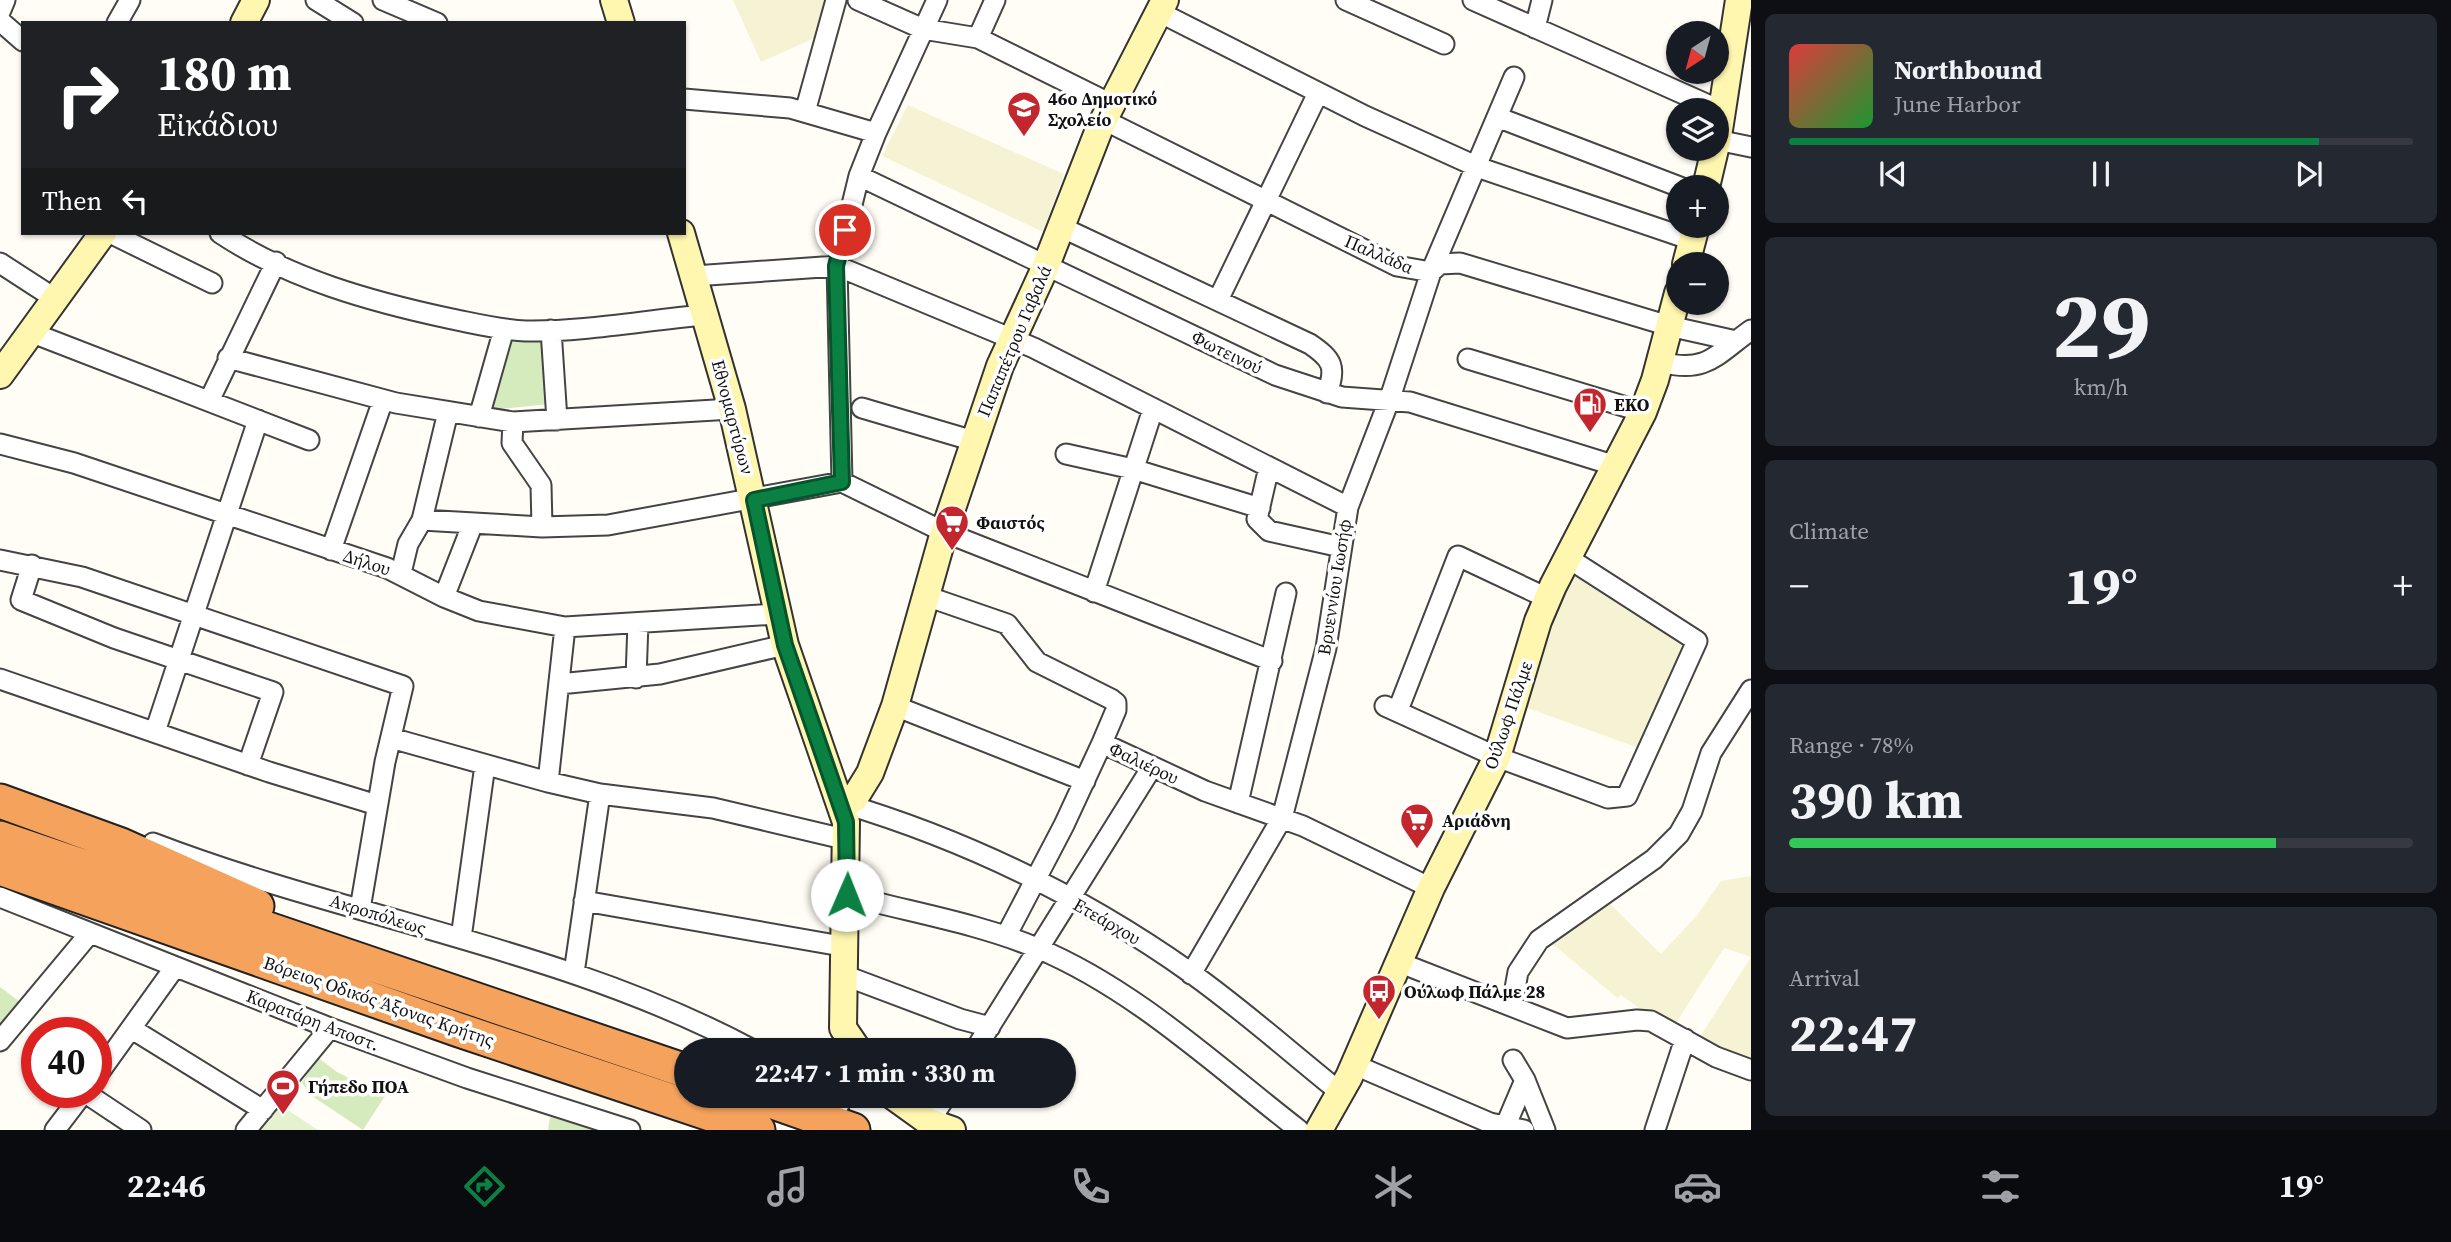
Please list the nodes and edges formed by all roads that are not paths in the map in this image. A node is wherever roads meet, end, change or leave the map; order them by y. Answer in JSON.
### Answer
{"nodes":[{"id":1,"x":5,"y":0,"type":"edge"},
{"id":2,"x":130,"y":0,"type":"edge"},
{"id":3,"x":256,"y":0,"type":"edge"},
{"id":4,"x":316,"y":0,"type":"edge"},
{"id":5,"x":383,"y":0,"type":"edge"},
{"id":6,"x":614,"y":0,"type":"edge"},
{"id":7,"x":836,"y":0,"type":"edge"},
{"id":8,"x":858,"y":0,"type":"edge"},
{"id":9,"x":937,"y":0,"type":"edge"},
{"id":10,"x":995,"y":0,"type":"edge"},
{"id":11,"x":1346,"y":0,"type":"edge"},
{"id":12,"x":1473,"y":0,"type":"edge"},
{"id":13,"x":1542,"y":0,"type":"edge"},
{"id":14,"x":1739,"y":0,"type":"edge"},
{"id":15,"x":1162,"y":6,"type":"edge"},
{"id":16,"x":403,"y":11,"type":"edge"},
{"id":17,"x":0,"y":12,"type":"edge"},
{"id":18,"x":0,"y":21,"type":"edge"},
{"id":19,"x":118,"y":21,"type":"edge"},
{"id":20,"x":245,"y":21,"type":"edge"},
{"id":21,"x":350,"y":21,"type":"edge"},
{"id":22,"x":430,"y":21,"type":"edge"},
{"id":23,"x":620,"y":21,"type":"edge"},
{"id":24,"x":1535,"y":28,"type":"junction"},
{"id":25,"x":923,"y":29,"type":"junction"},
{"id":26,"x":978,"y":38,"type":"junction"},
{"id":27,"x":21,"y":39,"type":"edge"},
{"id":28,"x":1444,"y":44,"type":"dead end"},
{"id":29,"x":1514,"y":77,"type":"dead end"},
{"id":30,"x":1318,"y":93,"type":"junction"},
{"id":31,"x":1691,"y":98,"type":"edge"},
{"id":32,"x":1726,"y":98,"type":"edge"},
{"id":33,"x":686,"y":99,"type":"edge"},
{"id":34,"x":805,"y":112,"type":"junction"},
{"id":35,"x":1107,"y":112,"type":"junction"},
{"id":36,"x":1497,"y":117,"type":"junction"},
{"id":37,"x":876,"y":132,"type":"junction"},
{"id":38,"x":1729,"y":143,"type":"edge"},
{"id":39,"x":1751,"y":147,"type":"edge"},
{"id":40,"x":1477,"y":167,"type":"junction"},
{"id":41,"x":859,"y":176,"type":"junction"},
{"id":42,"x":1666,"y":182,"type":"edge"},
{"id":43,"x":1266,"y":201,"type":"junction"},
{"id":44,"x":1061,"y":227,"type":"junction"},
{"id":45,"x":101,"y":235,"type":"edge"},
{"id":46,"x":114,"y":235,"type":"edge"},
{"id":47,"x":224,"y":235,"type":"edge"},
{"id":48,"x":682,"y":235,"type":"edge"},
{"id":49,"x":1691,"y":243,"type":"edge"},
{"id":50,"x":276,"y":262,"type":"junction"},
{"id":51,"x":0,"y":263,"type":"edge"},
{"id":52,"x":836,"y":266,"type":"junction"},
{"id":53,"x":1045,"y":268,"type":"junction"},
{"id":54,"x":1431,"y":272,"type":"junction"},
{"id":55,"x":694,"y":276,"type":"junction"},
{"id":56,"x":212,"y":282,"type":"dead end"},
{"id":57,"x":54,"y":298,"type":"junction"},
{"id":58,"x":1219,"y":300,"type":"junction"},
{"id":59,"x":705,"y":315,"type":"junction"},
{"id":60,"x":1673,"y":315,"type":"edge"},
{"id":61,"x":1670,"y":326,"type":"junction"},
{"id":62,"x":504,"y":330,"type":"junction"},
{"id":63,"x":551,"y":330,"type":"junction"},
{"id":64,"x":30,"y":332,"type":"junction"},
{"id":65,"x":1743,"y":335,"type":"edge"},
{"id":66,"x":1013,"y":339,"type":"junction"},
{"id":67,"x":228,"y":358,"type":"junction"},
{"id":68,"x":1468,"y":359,"type":"dead end"},
{"id":69,"x":1661,"y":362,"type":"junction"},
{"id":70,"x":0,"y":374,"type":"edge"},
{"id":71,"x":1327,"y":393,"type":"junction"},
{"id":72,"x":1390,"y":398,"type":"junction"},
{"id":73,"x":383,"y":400,"type":"junction"},
{"id":74,"x":209,"y":401,"type":"junction"},
{"id":75,"x":862,"y":408,"type":"dead end"},
{"id":76,"x":732,"y":409,"type":"junction"},
{"id":77,"x":1153,"y":409,"type":"junction"},
{"id":78,"x":448,"y":412,"type":"junction"},
{"id":79,"x":1643,"y":412,"type":"junction"},
{"id":80,"x":479,"y":417,"type":"junction"},
{"id":81,"x":258,"y":420,"type":"junction"},
{"id":82,"x":557,"y":420,"type":"junction"},
{"id":83,"x":513,"y":422,"type":"junction"},
{"id":84,"x":309,"y":440,"type":"dead end"},
{"id":85,"x":974,"y":441,"type":"junction"},
{"id":86,"x":0,"y":444,"type":"edge"},
{"id":87,"x":1066,"y":454,"type":"dead end"},
{"id":88,"x":1616,"y":466,"type":"junction"},
{"id":89,"x":1269,"y":467,"type":"junction"},
{"id":90,"x":1133,"y":469,"type":"junction"},
{"id":91,"x":842,"y":482,"type":"junction"},
{"id":92,"x":754,"y":500,"type":"junction"},
{"id":93,"x":1348,"y":507,"type":"junction"},
{"id":94,"x":1260,"y":508,"type":"junction"},
{"id":95,"x":226,"y":516,"type":"junction"},
{"id":96,"x":422,"y":520,"type":"junction"},
{"id":97,"x":473,"y":523,"type":"junction"},
{"id":98,"x":542,"y":527,"type":"junction"},
{"id":99,"x":944,"y":532,"type":"junction"},
{"id":100,"x":1341,"y":547,"type":"junction"},
{"id":101,"x":331,"y":550,"type":"junction"},
{"id":102,"x":1568,"y":558,"type":"junction"},
{"id":103,"x":0,"y":560,"type":"edge"},
{"id":104,"x":32,"y":565,"type":"junction"},
{"id":105,"x":401,"y":573,"type":"junction"},
{"id":106,"x":1094,"y":593,"type":"junction"},
{"id":107,"x":1286,"y":593,"type":"dead end"},
{"id":108,"x":926,"y":596,"type":"junction"},
{"id":109,"x":444,"y":597,"type":"junction"},
{"id":110,"x":1547,"y":598,"type":"junction"},
{"id":111,"x":194,"y":614,"type":"junction"},
{"id":112,"x":778,"y":614,"type":"junction"},
{"id":113,"x":638,"y":623,"type":"junction"},
{"id":114,"x":565,"y":627,"type":"junction"},
{"id":115,"x":785,"y":645,"type":"junction"},
{"id":116,"x":179,"y":660,"type":"junction"},
{"id":117,"x":1272,"y":661,"type":"junction"},
{"id":118,"x":636,"y":678,"type":"junction"},
{"id":119,"x":0,"y":679,"type":"edge"},
{"id":120,"x":559,"y":684,"type":"junction"},
{"id":121,"x":1751,"y":690,"type":"edge"},
{"id":122,"x":895,"y":706,"type":"junction"},
{"id":123,"x":155,"y":732,"type":"junction"},
{"id":124,"x":391,"y":738,"type":"junction"},
{"id":125,"x":1102,"y":743,"type":"junction"},
{"id":126,"x":1497,"y":757,"type":"junction"},
{"id":127,"x":248,"y":765,"type":"junction"},
{"id":128,"x":485,"y":765,"type":"junction"},
{"id":129,"x":1152,"y":767,"type":"junction"},
{"id":130,"x":1085,"y":781,"type":"junction"},
{"id":131,"x":548,"y":782,"type":"junction"},
{"id":132,"x":0,"y":785,"type":"edge"},
{"id":133,"x":600,"y":794,"type":"junction"},
{"id":134,"x":0,"y":801,"type":"edge"},
{"id":135,"x":842,"y":803,"type":"junction"},
{"id":136,"x":1238,"y":803,"type":"junction"},
{"id":137,"x":377,"y":805,"type":"junction"},
{"id":138,"x":1282,"y":818,"type":"junction"},
{"id":139,"x":0,"y":838,"type":"edge"},
{"id":140,"x":848,"y":840,"type":"junction"},
{"id":141,"x":0,"y":868,"type":"edge"},
{"id":142,"x":1036,"y":880,"type":"junction"},
{"id":143,"x":1431,"y":888,"type":"junction"},
{"id":144,"x":847,"y":895,"type":"junction"},
{"id":145,"x":0,"y":897,"type":"edge"},
{"id":146,"x":1068,"y":899,"type":"junction"},
{"id":147,"x":584,"y":901,"type":"junction"},
{"id":148,"x":360,"y":909,"type":"junction"},
{"id":149,"x":90,"y":933,"type":"junction"},
{"id":150,"x":1006,"y":936,"type":"junction"},
{"id":151,"x":461,"y":938,"type":"junction"},
{"id":152,"x":847,"y":947,"type":"junction"},
{"id":153,"x":1037,"y":948,"type":"junction"},
{"id":154,"x":1398,"y":962,"type":"junction"},
{"id":155,"x":175,"y":967,"type":"junction"},
{"id":156,"x":389,"y":970,"type":"junction"},
{"id":157,"x":574,"y":973,"type":"junction"},
{"id":158,"x":1191,"y":974,"type":"junction"},
{"id":159,"x":846,"y":976,"type":"junction"},
{"id":160,"x":1512,"y":1005,"type":"junction"},
{"id":161,"x":990,"y":1027,"type":"junction"},
{"id":162,"x":330,"y":1028,"type":"junction"},
{"id":163,"x":132,"y":1029,"type":"junction"},
{"id":164,"x":729,"y":1038,"type":"edge"},
{"id":165,"x":848,"y":1038,"type":"edge"},
{"id":166,"x":983,"y":1038,"type":"edge"},
{"id":167,"x":1685,"y":1040,"type":"junction"},
{"id":168,"x":0,"y":1041,"type":"edge"},
{"id":169,"x":112,"y":1056,"type":"edge"},
{"id":170,"x":1513,"y":1060,"type":"dead end"},
{"id":171,"x":1355,"y":1065,"type":"junction"},
{"id":172,"x":674,"y":1067,"type":"edge"},
{"id":173,"x":1751,"y":1070,"type":"edge"},
{"id":174,"x":1525,"y":1080,"type":"junction"},
{"id":175,"x":1341,"y":1093,"type":"junction"},
{"id":176,"x":72,"y":1108,"type":"edge"},
{"id":177,"x":108,"y":1108,"type":"edge"},
{"id":178,"x":912,"y":1108,"type":"edge"},
{"id":179,"x":944,"y":1108,"type":"edge"},
{"id":180,"x":262,"y":1110,"type":"junction"},
{"id":181,"x":940,"y":1126,"type":"edge"},
{"id":182,"x":1515,"y":1129,"type":"edge"},
{"id":183,"x":55,"y":1130,"type":"edge"},
{"id":184,"x":141,"y":1130,"type":"edge"},
{"id":185,"x":246,"y":1130,"type":"edge"},
{"id":186,"x":630,"y":1130,"type":"edge"},
{"id":187,"x":758,"y":1130,"type":"edge"},
{"id":188,"x":1299,"y":1130,"type":"edge"},
{"id":189,"x":1319,"y":1130,"type":"edge"},
{"id":190,"x":1545,"y":1130,"type":"edge"},
{"id":191,"x":1655,"y":1130,"type":"edge"}],
"edges":[{"from":1,"to":17,"type":"street"},
{"from":2,"to":19,"type":"street"},
{"from":3,"to":20,"type":"street"},
{"from":4,"to":21,"type":"street"},
{"from":5,"to":16,"type":"street"},
{"from":6,"to":23,"type":"street"},
{"from":7,"to":34,"type":"street"},
{"from":8,"to":25,"type":"street","name":"Παλλάδα"},
{"from":9,"to":25,"type":"street"},
{"from":10,"to":26,"type":"street"},
{"from":11,"to":28,"type":"street"},
{"from":12,"to":24,"type":"street"},
{"from":13,"to":24,"type":"street"},
{"from":14,"to":32,"type":"street"},
{"from":15,"to":30,"type":"street"},
{"from":15,"to":35,"type":"street","name":"Παπαπέτρου Γαβαλά"},
{"from":16,"to":22,"type":"street"},
{"from":18,"to":27,"type":"street"},
{"from":24,"to":31,"type":"street"},
{"from":25,"to":26,"type":"street","name":"Παλλάδα"},
{"from":25,"to":37,"type":"street"},
{"from":26,"to":35,"type":"street","name":"Παλλάδα"},
{"from":29,"to":36,"type":"street","name":"Βρυεννίου Ιωσήφ"},
{"from":30,"to":40,"type":"street"},
{"from":30,"to":43,"type":"street"},
{"from":33,"to":34,"type":"street"},
{"from":34,"to":37,"type":"street"},
{"from":35,"to":43,"type":"street","name":"Παλλάδα"},
{"from":35,"to":44,"type":"street","name":"Παπαπέτρου Γαβαλά"},
{"from":36,"to":40,"type":"street","name":"Βρυεννίου Ιωσήφ"},
{"from":36,"to":42,"type":"street"},
{"from":37,"to":41,"type":"street"},
{"from":38,"to":39,"type":"street"},
{"from":40,"to":49,"type":"street"},
{"from":40,"to":54,"type":"street","name":"Βρυεννίου Ιωσήφ"},
{"from":41,"to":52,"type":"street"},
{"from":41,"to":53,"type":"street","name":"Φωτεινού"},
{"from":43,"to":54,"type":"street","name":"Παλλάδα"},
{"from":43,"to":58,"type":"street"},
{"from":44,"to":53,"type":"street","name":"Παπαπέτρου Γαβαλά"},
{"from":44,"to":58,"type":"street"},
{"from":45,"to":57,"type":"street"},
{"from":46,"to":56,"type":"street"},
{"from":47,"to":50,"type":"street"},
{"from":48,"to":55,"type":"street","name":"Εθνομαρτύρων"},
{"from":50,"to":62,"type":"street"},
{"from":50,"to":67,"type":"street"},
{"from":51,"to":57,"type":"street"},
{"from":52,"to":55,"type":"street"},
{"from":52,"to":66,"type":"street"},
{"from":52,"to":91,"type":"street"},
{"from":53,"to":66,"type":"street","name":"Παπαπέτρου Γαβαλά"},
{"from":53,"to":71,"type":"street","name":"Φωτεινού"},
{"from":54,"to":61,"type":"street","name":"Παλλάδα"},
{"from":54,"to":72,"type":"street","name":"Βρυεννίου Ιωσήφ"},
{"from":55,"to":59,"type":"street","name":"Εθνομαρτύρων"},
{"from":57,"to":64,"type":"street"},
{"from":58,"to":71,"type":"street"},
{"from":59,"to":63,"type":"street"},
{"from":59,"to":76,"type":"street","name":"Εθνομαρτύρων"},
{"from":60,"to":61,"type":"street","name":"Ούλωφ Πάλμε"},
{"from":61,"to":65,"type":"street","name":"Παλλάδα"},
{"from":61,"to":69,"type":"street","name":"Ούλωφ Πάλμε"},
{"from":62,"to":63,"type":"street"},
{"from":62,"to":80,"type":"street"},
{"from":63,"to":82,"type":"street"},
{"from":64,"to":70,"type":"street"},
{"from":64,"to":74,"type":"street"},
{"from":65,"to":69,"type":"street"},
{"from":66,"to":77,"type":"street"},
{"from":66,"to":85,"type":"street","name":"Παπαπέτρου Γαβαλά"},
{"from":67,"to":73,"type":"street"},
{"from":67,"to":74,"type":"street"},
{"from":68,"to":79,"type":"street"},
{"from":69,"to":79,"type":"street","name":"Ούλωφ Πάλμε"},
{"from":71,"to":72,"type":"street","name":"Φωτεινού"},
{"from":72,"to":88,"type":"street","name":"Φωτεινού"},
{"from":72,"to":93,"type":"street","name":"Βρυεννίου Ιωσήφ"},
{"from":73,"to":78,"type":"street"},
{"from":73,"to":101,"type":"street"},
{"from":74,"to":81,"type":"street"},
{"from":75,"to":85,"type":"street"},
{"from":76,"to":82,"type":"street"},
{"from":76,"to":92,"type":"street","name":"Εθνομαρτύρων"},
{"from":77,"to":89,"type":"street"},
{"from":77,"to":90,"type":"street"},
{"from":78,"to":80,"type":"street"},
{"from":78,"to":96,"type":"street","name":"Δήλου"},
{"from":79,"to":88,"type":"street","name":"Ούλωφ Πάλμε"},
{"from":80,"to":83,"type":"street"},
{"from":81,"to":84,"type":"street"},
{"from":81,"to":95,"type":"street"},
{"from":82,"to":83,"type":"street"},
{"from":83,"to":98,"type":"street"},
{"from":85,"to":99,"type":"street","name":"Παπαπέτρου Γαβαλά"},
{"from":86,"to":95,"type":"street","name":"Δήλου"},
{"from":87,"to":90,"type":"street"},
{"from":88,"to":102,"type":"street","name":"Ούλωφ Πάλμε"},
{"from":89,"to":93,"type":"street"},
{"from":89,"to":94,"type":"street"},
{"from":90,"to":94,"type":"street"},
{"from":90,"to":106,"type":"street"},
{"from":91,"to":92,"type":"street"},
{"from":91,"to":99,"type":"street"},
{"from":92,"to":98,"type":"street"},
{"from":92,"to":112,"type":"street","name":"Εθνομαρτύρων"},
{"from":93,"to":100,"type":"street","name":"Βρυεννίου Ιωσήφ"},
{"from":94,"to":100,"type":"street"},
{"from":95,"to":101,"type":"street","name":"Δήλου"},
{"from":95,"to":111,"type":"street"},
{"from":96,"to":97,"type":"street"},
{"from":96,"to":105,"type":"street","name":"Δήλου"},
{"from":97,"to":98,"type":"street"},
{"from":97,"to":109,"type":"street"},
{"from":99,"to":106,"type":"street"},
{"from":99,"to":108,"type":"street","name":"Παπαπέτρου Γαβαλά"},
{"from":100,"to":138,"type":"street","name":"Βρυεννίου Ιωσήφ"},
{"from":101,"to":105,"type":"street","name":"Δήλου"},
{"from":102,"to":110,"type":"street","name":"Ούλωφ Πάλμε"},
{"from":102,"to":126,"type":"street"},
{"from":103,"to":104,"type":"street"},
{"from":104,"to":111,"type":"street"},
{"from":104,"to":116,"type":"street"},
{"from":105,"to":109,"type":"street"},
{"from":106,"to":117,"type":"street"},
{"from":107,"to":117,"type":"street"},
{"from":108,"to":122,"type":"street","name":"Παπαπέτρου Γαβαλά"},
{"from":108,"to":125,"type":"street","name":"Φαλιέρου"},
{"from":109,"to":114,"type":"street"},
{"from":110,"to":126,"type":"street","name":"Ούλωφ Πάλμε"},
{"from":110,"to":126,"type":"street"},
{"from":111,"to":116,"type":"street"},
{"from":111,"to":124,"type":"street"},
{"from":112,"to":113,"type":"street"},
{"from":112,"to":115,"type":"street","name":"Εθνομαρτύρων"},
{"from":113,"to":114,"type":"street"},
{"from":113,"to":118,"type":"street"},
{"from":114,"to":120,"type":"street"},
{"from":115,"to":118,"type":"street"},
{"from":115,"to":135,"type":"street","name":"Εθνομαρτύρων"},
{"from":116,"to":123,"type":"street"},
{"from":116,"to":127,"type":"street"},
{"from":117,"to":136,"type":"street"},
{"from":118,"to":120,"type":"street"},
{"from":119,"to":123,"type":"street"},
{"from":120,"to":131,"type":"street"},
{"from":121,"to":160,"type":"street"},
{"from":122,"to":130,"type":"street"},
{"from":122,"to":135,"type":"street","name":"Παπαπέτρου Γαβαλά"},
{"from":123,"to":127,"type":"street"},
{"from":124,"to":128,"type":"street"},
{"from":124,"to":137,"type":"street"},
{"from":125,"to":129,"type":"street","name":"Φαλιέρου"},
{"from":125,"to":130,"type":"street"},
{"from":126,"to":143,"type":"street","name":"Ούλωφ Πάλμε"},
{"from":127,"to":137,"type":"street"},
{"from":128,"to":131,"type":"street"},
{"from":128,"to":151,"type":"street"},
{"from":129,"to":136,"type":"street","name":"Φαλιέρου"},
{"from":129,"to":146,"type":"street"},
{"from":130,"to":142,"type":"street"},
{"from":131,"to":133,"type":"street"},
{"from":132,"to":148,"type":"street","name":"Ακροπόλεως"},
{"from":133,"to":140,"type":"street"},
{"from":133,"to":147,"type":"street"},
{"from":134,"to":156,"type":"highway"},
{"from":135,"to":140,"type":"street","name":"Εθνομαρτύρων"},
{"from":135,"to":142,"type":"street","name":"Ετεάρχου"},
{"from":136,"to":138,"type":"street","name":"Φαλιέρου"},
{"from":137,"to":148,"type":"street"},
{"from":138,"to":143,"type":"street","name":"Φαλιέρου"},
{"from":138,"to":158,"type":"street","name":"Βρυεννίου Ιωσήφ"},
{"from":139,"to":156,"type":"highway","name":"Βόρειος Οδικός Άξονας Κρήτης"},
{"from":140,"to":144,"type":"street","name":"Εθνομαρτύρων"},
{"from":141,"to":187,"type":"highway","name":"Βόρειος Οδικός Άξονας Κρήτης"},
{"from":142,"to":146,"type":"street","name":"Ετεάρχου"},
{"from":142,"to":150,"type":"street"},
{"from":143,"to":154,"type":"street","name":"Ούλωφ Πάλμε"},
{"from":144,"to":150,"type":"street"},
{"from":144,"to":152,"type":"street","name":"Εθνομαρτύρων"},
{"from":145,"to":149,"type":"street","name":"Καρατάρη Αποστ."},
{"from":146,"to":153,"type":"street"},
{"from":146,"to":158,"type":"street","name":"Ετεάρχου"},
{"from":147,"to":152,"type":"street"},
{"from":147,"to":157,"type":"street"},
{"from":148,"to":151,"type":"street","name":"Ακροπόλεως"},
{"from":149,"to":155,"type":"street","name":"Καρατάρη Αποστ."},
{"from":149,"to":168,"type":"street"},
{"from":150,"to":153,"type":"street"},
{"from":151,"to":157,"type":"street","name":"Ακροπόλεως"},
{"from":152,"to":159,"type":"street","name":"Εθνομαρτύρων"},
{"from":153,"to":161,"type":"street"},
{"from":153,"to":188,"type":"street"},
{"from":154,"to":160,"type":"street"},
{"from":154,"to":171,"type":"street","name":"Ούλωφ Πάλμε"},
{"from":155,"to":162,"type":"street","name":"Καρατάρη Αποστ."},
{"from":155,"to":163,"type":"street"},
{"from":156,"to":172,"type":"highway","name":"Βόρειος Οδικός Άξονας Κρήτης"},
{"from":157,"to":164,"type":"street","name":"Ακροπόλεως"},
{"from":158,"to":175,"type":"street","name":"Ετεάρχου"},
{"from":159,"to":161,"type":"street"},
{"from":159,"to":165,"type":"street","name":"Εθνομαρτύρων"},
{"from":160,"to":167,"type":"street"},
{"from":161,"to":166,"type":"street"},
{"from":162,"to":180,"type":"street"},
{"from":162,"to":186,"type":"street","name":"Καρατάρη Αποστ."},
{"from":163,"to":169,"type":"street"},
{"from":163,"to":180,"type":"street"},
{"from":167,"to":173,"type":"street"},
{"from":167,"to":191,"type":"street"},
{"from":170,"to":174,"type":"street"},
{"from":171,"to":175,"type":"street","name":"Ούλωφ Πάλμε"},
{"from":171,"to":182,"type":"street"},
{"from":174,"to":182,"type":"street"},
{"from":174,"to":190,"type":"street"},
{"from":175,"to":189,"type":"street","name":"Ούλωφ Πάλμε"},
{"from":176,"to":183,"type":"street"},
{"from":177,"to":184,"type":"street"},
{"from":178,"to":181,"type":"street"},
{"from":179,"to":181,"type":"street"},
{"from":180,"to":185,"type":"street"}]}
